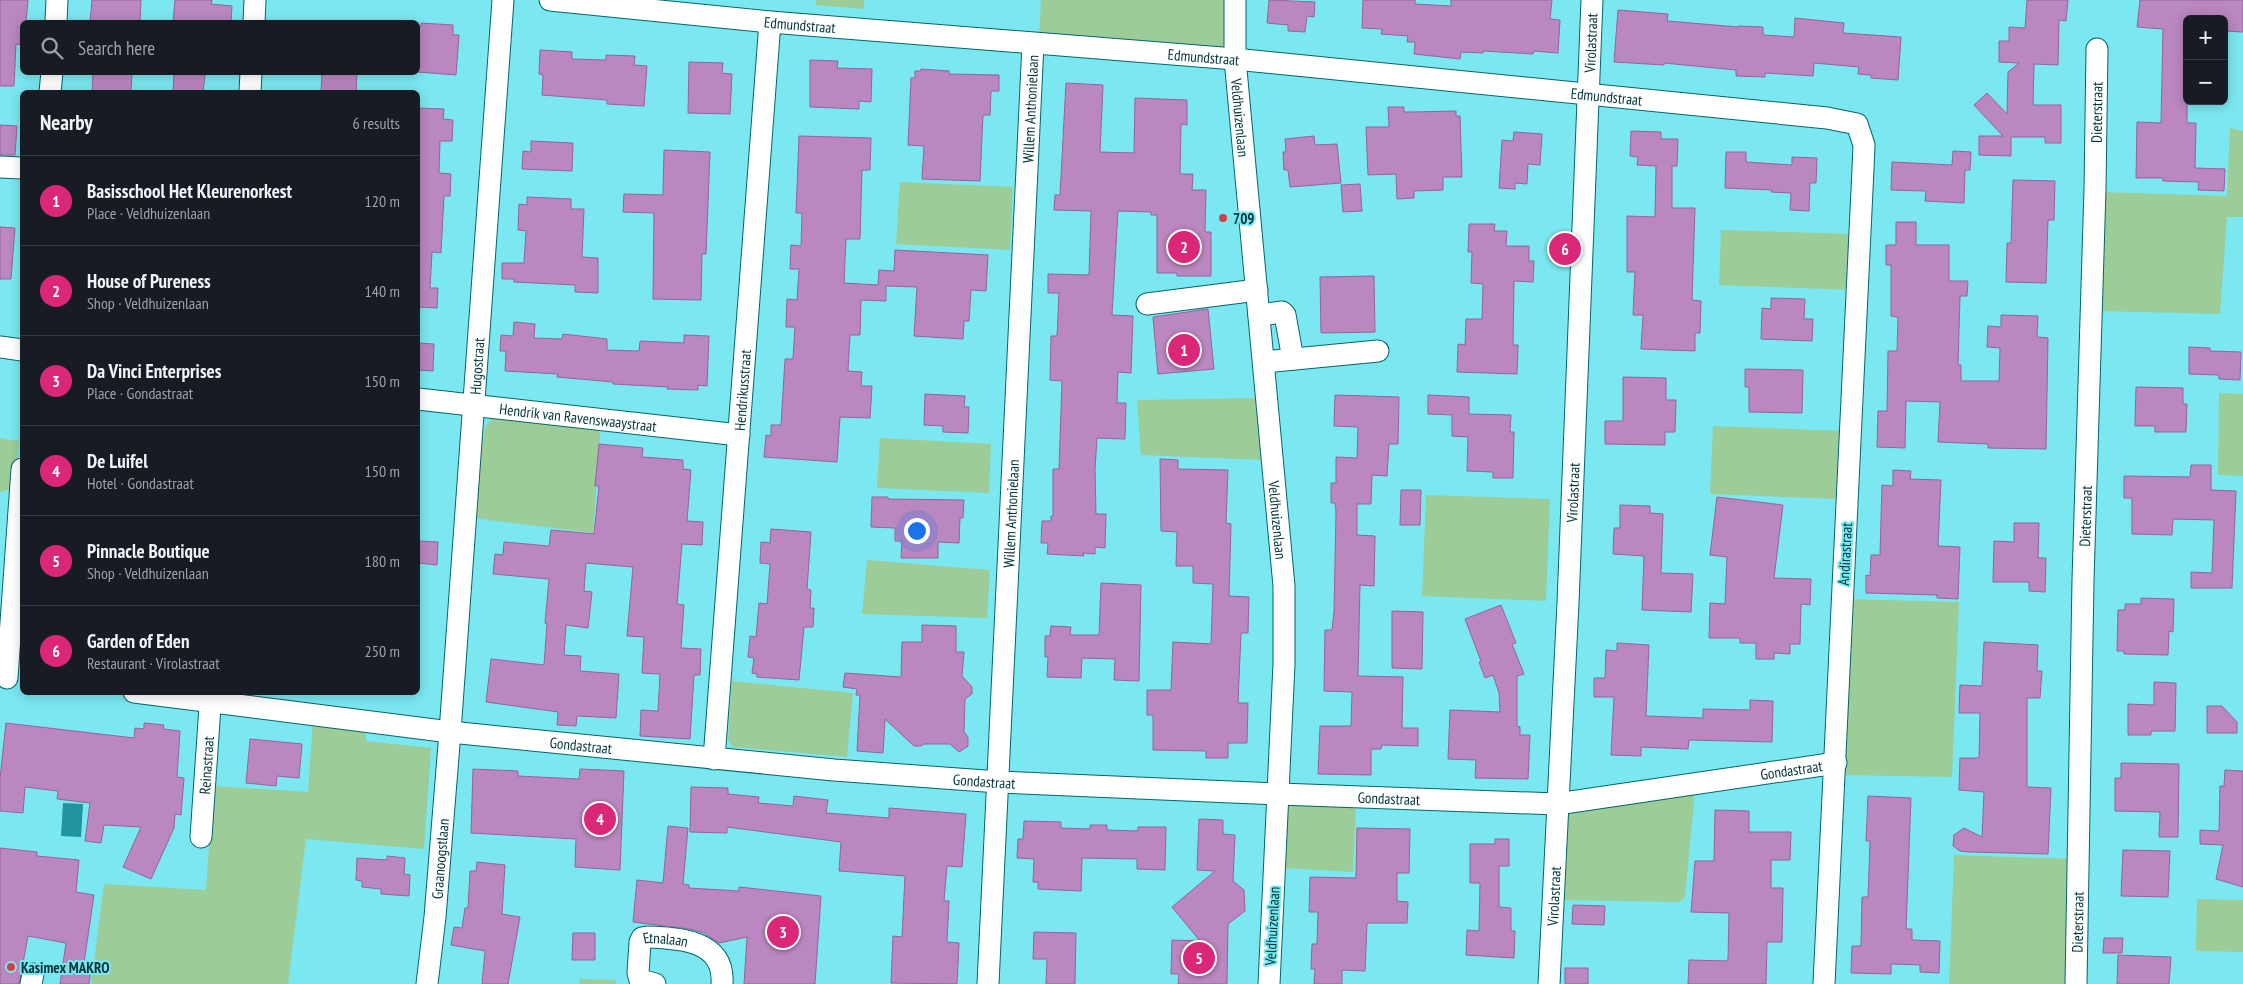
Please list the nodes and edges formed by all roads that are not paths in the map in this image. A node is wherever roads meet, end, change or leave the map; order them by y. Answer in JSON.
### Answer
{"nodes":[{"id":1,"x":58,"y":0,"type":"edge"},
{"id":2,"x":255,"y":0,"type":"edge"},
{"id":3,"x":502,"y":0,"type":"edge"},
{"id":4,"x":550,"y":0,"type":"edge"},
{"id":5,"x":1234,"y":0,"type":"edge"},
{"id":6,"x":1592,"y":0,"type":"edge"},
{"id":7,"x":56,"y":20,"type":"edge"},
{"id":8,"x":254,"y":20,"type":"edge"},
{"id":9,"x":770,"y":22,"type":"junction"},
{"id":10,"x":1033,"y":44,"type":"junction"},
{"id":11,"x":2097,"y":49,"type":"dead end"},
{"id":12,"x":1235,"y":60,"type":"junction"},
{"id":13,"x":52,"y":75,"type":"edge"},
{"id":14,"x":251,"y":75,"type":"edge"},
{"id":15,"x":50,"y":90,"type":"edge"},
{"id":16,"x":250,"y":90,"type":"edge"},
{"id":17,"x":1588,"y":95,"type":"junction"},
{"id":18,"x":1857,"y":124,"type":"joint"},
{"id":19,"x":0,"y":166,"type":"edge"},
{"id":20,"x":20,"y":168,"type":"edge"},
{"id":21,"x":1257,"y":290,"type":"junction"},
{"id":22,"x":1147,"y":304,"type":"dead end"},
{"id":23,"x":1259,"y":315,"type":"junction"},
{"id":24,"x":0,"y":347,"type":"edge"},
{"id":25,"x":20,"y":350,"type":"edge"},
{"id":26,"x":1378,"y":350,"type":"dead end"},
{"id":27,"x":1293,"y":358,"type":"junction"},
{"id":28,"x":1264,"y":362,"type":"junction"},
{"id":29,"x":420,"y":399,"type":"edge"},
{"id":30,"x":475,"y":405,"type":"junction"},
{"id":31,"x":739,"y":435,"type":"junction"},
{"id":32,"x":20,"y":504,"type":"edge"},
{"id":33,"x":10,"y":679,"type":"edge"},
{"id":34,"x":180,"y":695,"type":"edge"},
{"id":35,"x":210,"y":697,"type":"edge"},
{"id":36,"x":450,"y":732,"type":"junction"},
{"id":37,"x":714,"y":759,"type":"junction"},
{"id":38,"x":1836,"y":763,"type":"junction"},
{"id":39,"x":999,"y":782,"type":"junction"},
{"id":40,"x":1278,"y":794,"type":"junction"},
{"id":41,"x":1557,"y":804,"type":"junction"},
{"id":42,"x":201,"y":836,"type":"dead end"},
{"id":43,"x":427,"y":984,"type":"edge"},
{"id":44,"x":655,"y":984,"type":"edge"},
{"id":45,"x":722,"y":984,"type":"edge"},
{"id":46,"x":988,"y":984,"type":"edge"},
{"id":47,"x":1269,"y":984,"type":"edge"},
{"id":48,"x":1549,"y":984,"type":"edge"},
{"id":49,"x":1824,"y":984,"type":"edge"},
{"id":50,"x":2076,"y":984,"type":"edge"}],
"edges":[{"from":1,"to":7,"type":"street"},
{"from":2,"to":8,"type":"street"},
{"from":3,"to":30,"type":"street","name":"Hugostraat"},
{"from":4,"to":9,"type":"street","name":"Edmundstraat"},
{"from":5,"to":12,"type":"street","name":"Veldhuizenlaan"},
{"from":6,"to":17,"type":"street","name":"Virolastraat"},
{"from":9,"to":10,"type":"street","name":"Edmundstraat"},
{"from":9,"to":31,"type":"street","name":"Hendrikusstraat"},
{"from":10,"to":12,"type":"street","name":"Edmundstraat"},
{"from":10,"to":39,"type":"street","name":"Willem Anthonielaan"},
{"from":11,"to":50,"type":"street","name":"Dieterstraat"},
{"from":12,"to":17,"type":"street","name":"Edmundstraat"},
{"from":12,"to":21,"type":"street","name":"Veldhuizenlaan"},
{"from":13,"to":15,"type":"street"},
{"from":14,"to":16,"type":"street"},
{"from":17,"to":18,"type":"street","name":"Edmundstraat"},
{"from":17,"to":41,"type":"street","name":"Virolastraat"},
{"from":18,"to":38,"type":"street","name":"Andirastraat"},
{"from":19,"to":20,"type":"street"},
{"from":21,"to":22,"type":"street"},
{"from":21,"to":23,"type":"street","name":"Veldhuizenlaan"},
{"from":23,"to":27,"type":"street"},
{"from":23,"to":28,"type":"street","name":"Veldhuizenlaan"},
{"from":24,"to":25,"type":"street"},
{"from":26,"to":27,"type":"street"},
{"from":27,"to":28,"type":"street"},
{"from":28,"to":40,"type":"street","name":"Veldhuizenlaan"},
{"from":29,"to":30,"type":"street","name":"Hendrik van Ravenswaaystraat"},
{"from":30,"to":31,"type":"street","name":"Hendrik van Ravenswaaystraat"},
{"from":30,"to":36,"type":"street","name":"Hugostraat"},
{"from":31,"to":37,"type":"street","name":"Hendrikusstraat"},
{"from":32,"to":33,"type":"street"},
{"from":34,"to":35,"type":"street","name":"Gondastraat"},
{"from":35,"to":36,"type":"street","name":"Gondastraat"},
{"from":35,"to":42,"type":"street","name":"Reinastraat"},
{"from":36,"to":37,"type":"street","name":"Gondastraat"},
{"from":36,"to":43,"type":"street","name":"Graanoogstlaan"},
{"from":37,"to":39,"type":"street","name":"Gondastraat"},
{"from":38,"to":41,"type":"street","name":"Gondastraat"},
{"from":38,"to":49,"type":"street","name":"Andirastraat"},
{"from":39,"to":40,"type":"street","name":"Gondastraat"},
{"from":39,"to":46,"type":"street","name":"Willem Anthonielaan"},
{"from":40,"to":41,"type":"street","name":"Gondastraat"},
{"from":40,"to":47,"type":"street","name":"Veldhuizenlaan"},
{"from":41,"to":48,"type":"street","name":"Virolastraat"},
{"from":44,"to":45,"type":"street","name":"Etnalaan"}]}
